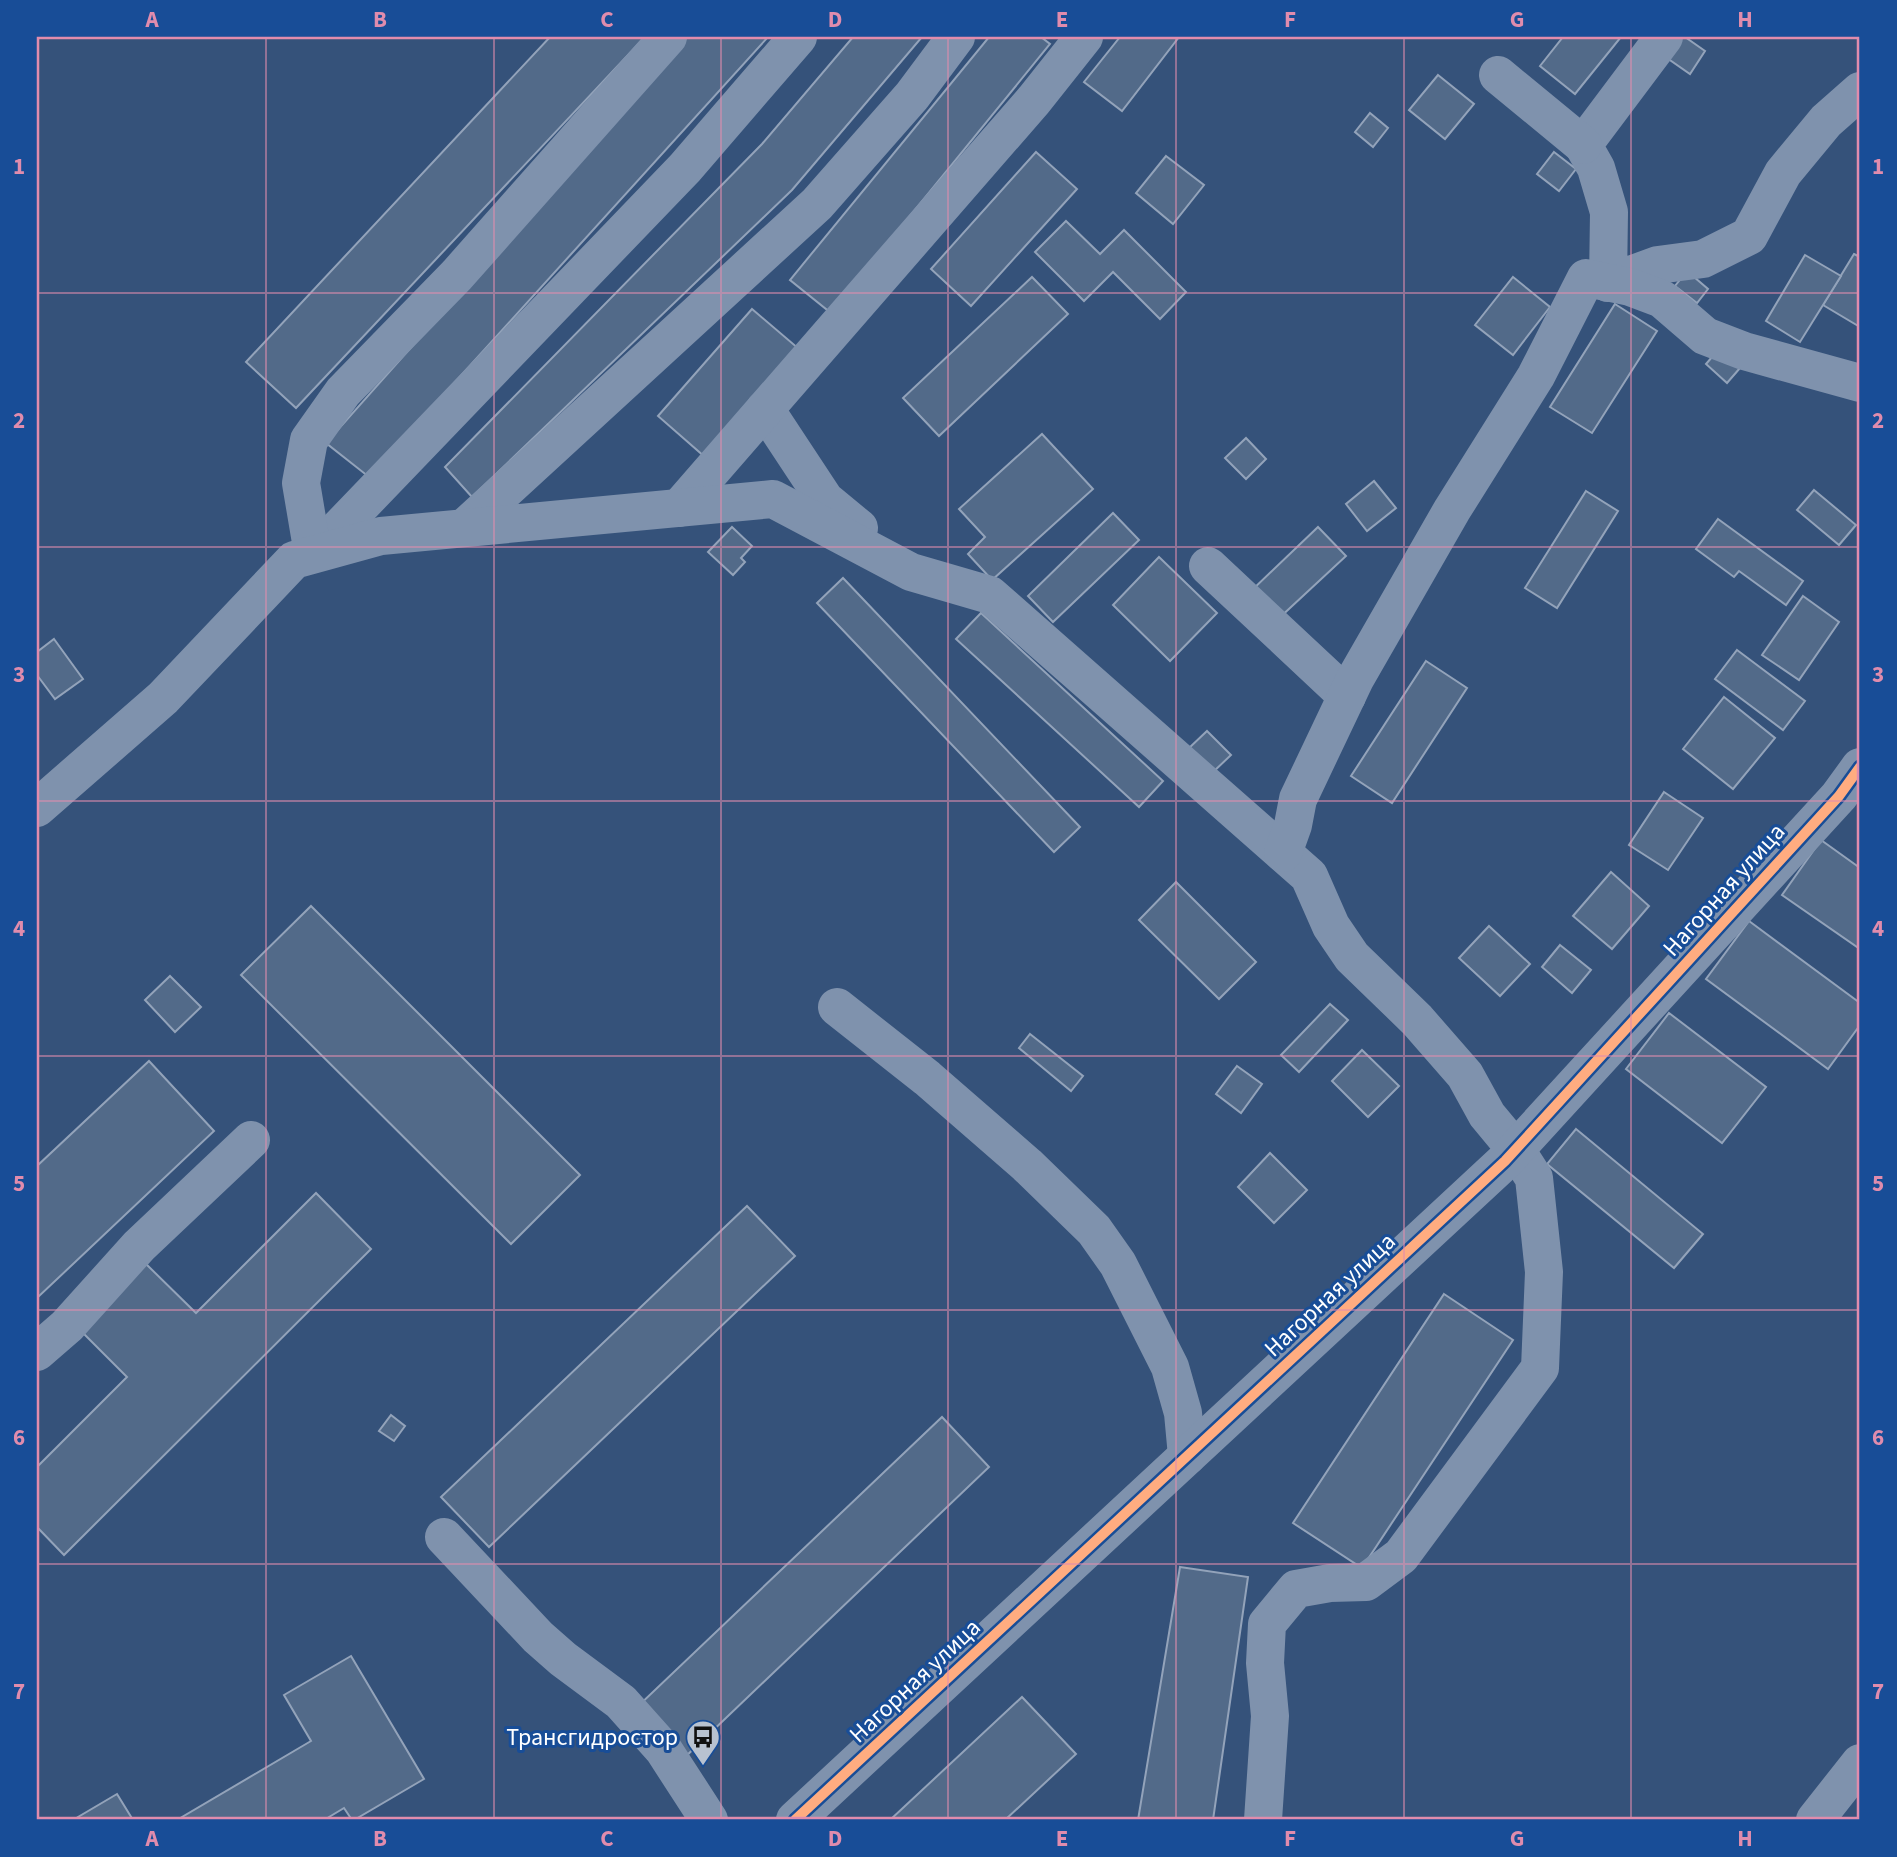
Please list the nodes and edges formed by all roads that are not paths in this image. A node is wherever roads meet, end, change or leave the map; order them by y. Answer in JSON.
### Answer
{"nodes":[{"id":1,"x":668,"y":37,"type":"edge"},
{"id":2,"x":798,"y":37,"type":"edge"},
{"id":3,"x":956,"y":37,"type":"edge"},
{"id":4,"x":1084,"y":37,"type":"edge"},
{"id":5,"x":1664,"y":37,"type":"edge"},
{"id":6,"x":1498,"y":75,"type":"dead end"},
{"id":7,"x":1860,"y":91,"type":"edge"},
{"id":8,"x":1583,"y":145,"type":"junction"},
{"id":9,"x":1608,"y":283,"type":"junction"},
{"id":10,"x":1860,"y":383,"type":"edge"},
{"id":11,"x":765,"y":409,"type":"junction"},
{"id":12,"x":679,"y":508,"type":"junction"},
{"id":13,"x":464,"y":528,"type":"junction"},
{"id":14,"x":313,"y":554,"type":"junction"},
{"id":15,"x":1208,"y":566,"type":"dead end"},
{"id":16,"x":911,"y":572,"type":"junction"},
{"id":17,"x":1347,"y":696,"type":"junction"},
{"id":18,"x":1853,"y":792,"type":"edge"},
{"id":19,"x":37,"y":808,"type":"edge"},
{"id":20,"x":1283,"y":853,"type":"junction"},
{"id":21,"x":836,"y":1007,"type":"dead end"},
{"id":22,"x":251,"y":1140,"type":"dead end"},
{"id":23,"x":1516,"y":1150,"type":"junction"},
{"id":24,"x":37,"y":1352,"type":"edge"},
{"id":25,"x":1187,"y":1456,"type":"junction"},
{"id":26,"x":444,"y":1537,"type":"dead end"},
{"id":27,"x":1860,"y":1763,"type":"edge"},
{"id":28,"x":709,"y":1820,"type":"edge"},
{"id":29,"x":795,"y":1820,"type":"edge"},
{"id":30,"x":1263,"y":1820,"type":"edge"},
{"id":31,"x":1815,"y":1820,"type":"edge"}],
"edges":[{"from":1,"to":14,"type":"street"},
{"from":2,"to":14,"type":"street"},
{"from":3,"to":13,"type":"street"},
{"from":4,"to":11,"type":"street"},
{"from":5,"to":8,"type":"street"},
{"from":6,"to":8,"type":"street"},
{"from":7,"to":9,"type":"street"},
{"from":8,"to":9,"type":"street"},
{"from":9,"to":10,"type":"street"},
{"from":9,"to":17,"type":"street"},
{"from":11,"to":12,"type":"street"},
{"from":11,"to":16,"type":"street"},
{"from":12,"to":13,"type":"street"},
{"from":12,"to":16,"type":"street"},
{"from":13,"to":14,"type":"street"},
{"from":14,"to":19,"type":"street"},
{"from":15,"to":17,"type":"street"},
{"from":16,"to":20,"type":"street"},
{"from":17,"to":20,"type":"street"},
{"from":18,"to":23,"type":"street","name":"Нагорная улица"},
{"from":20,"to":23,"type":"street"},
{"from":21,"to":25,"type":"street"},
{"from":22,"to":24,"type":"street"},
{"from":23,"to":25,"type":"street","name":"Нагорная улица"},
{"from":23,"to":30,"type":"street"},
{"from":25,"to":29,"type":"street","name":"Нагорная улица"},
{"from":26,"to":28,"type":"street"},
{"from":27,"to":31,"type":"street"}]}
